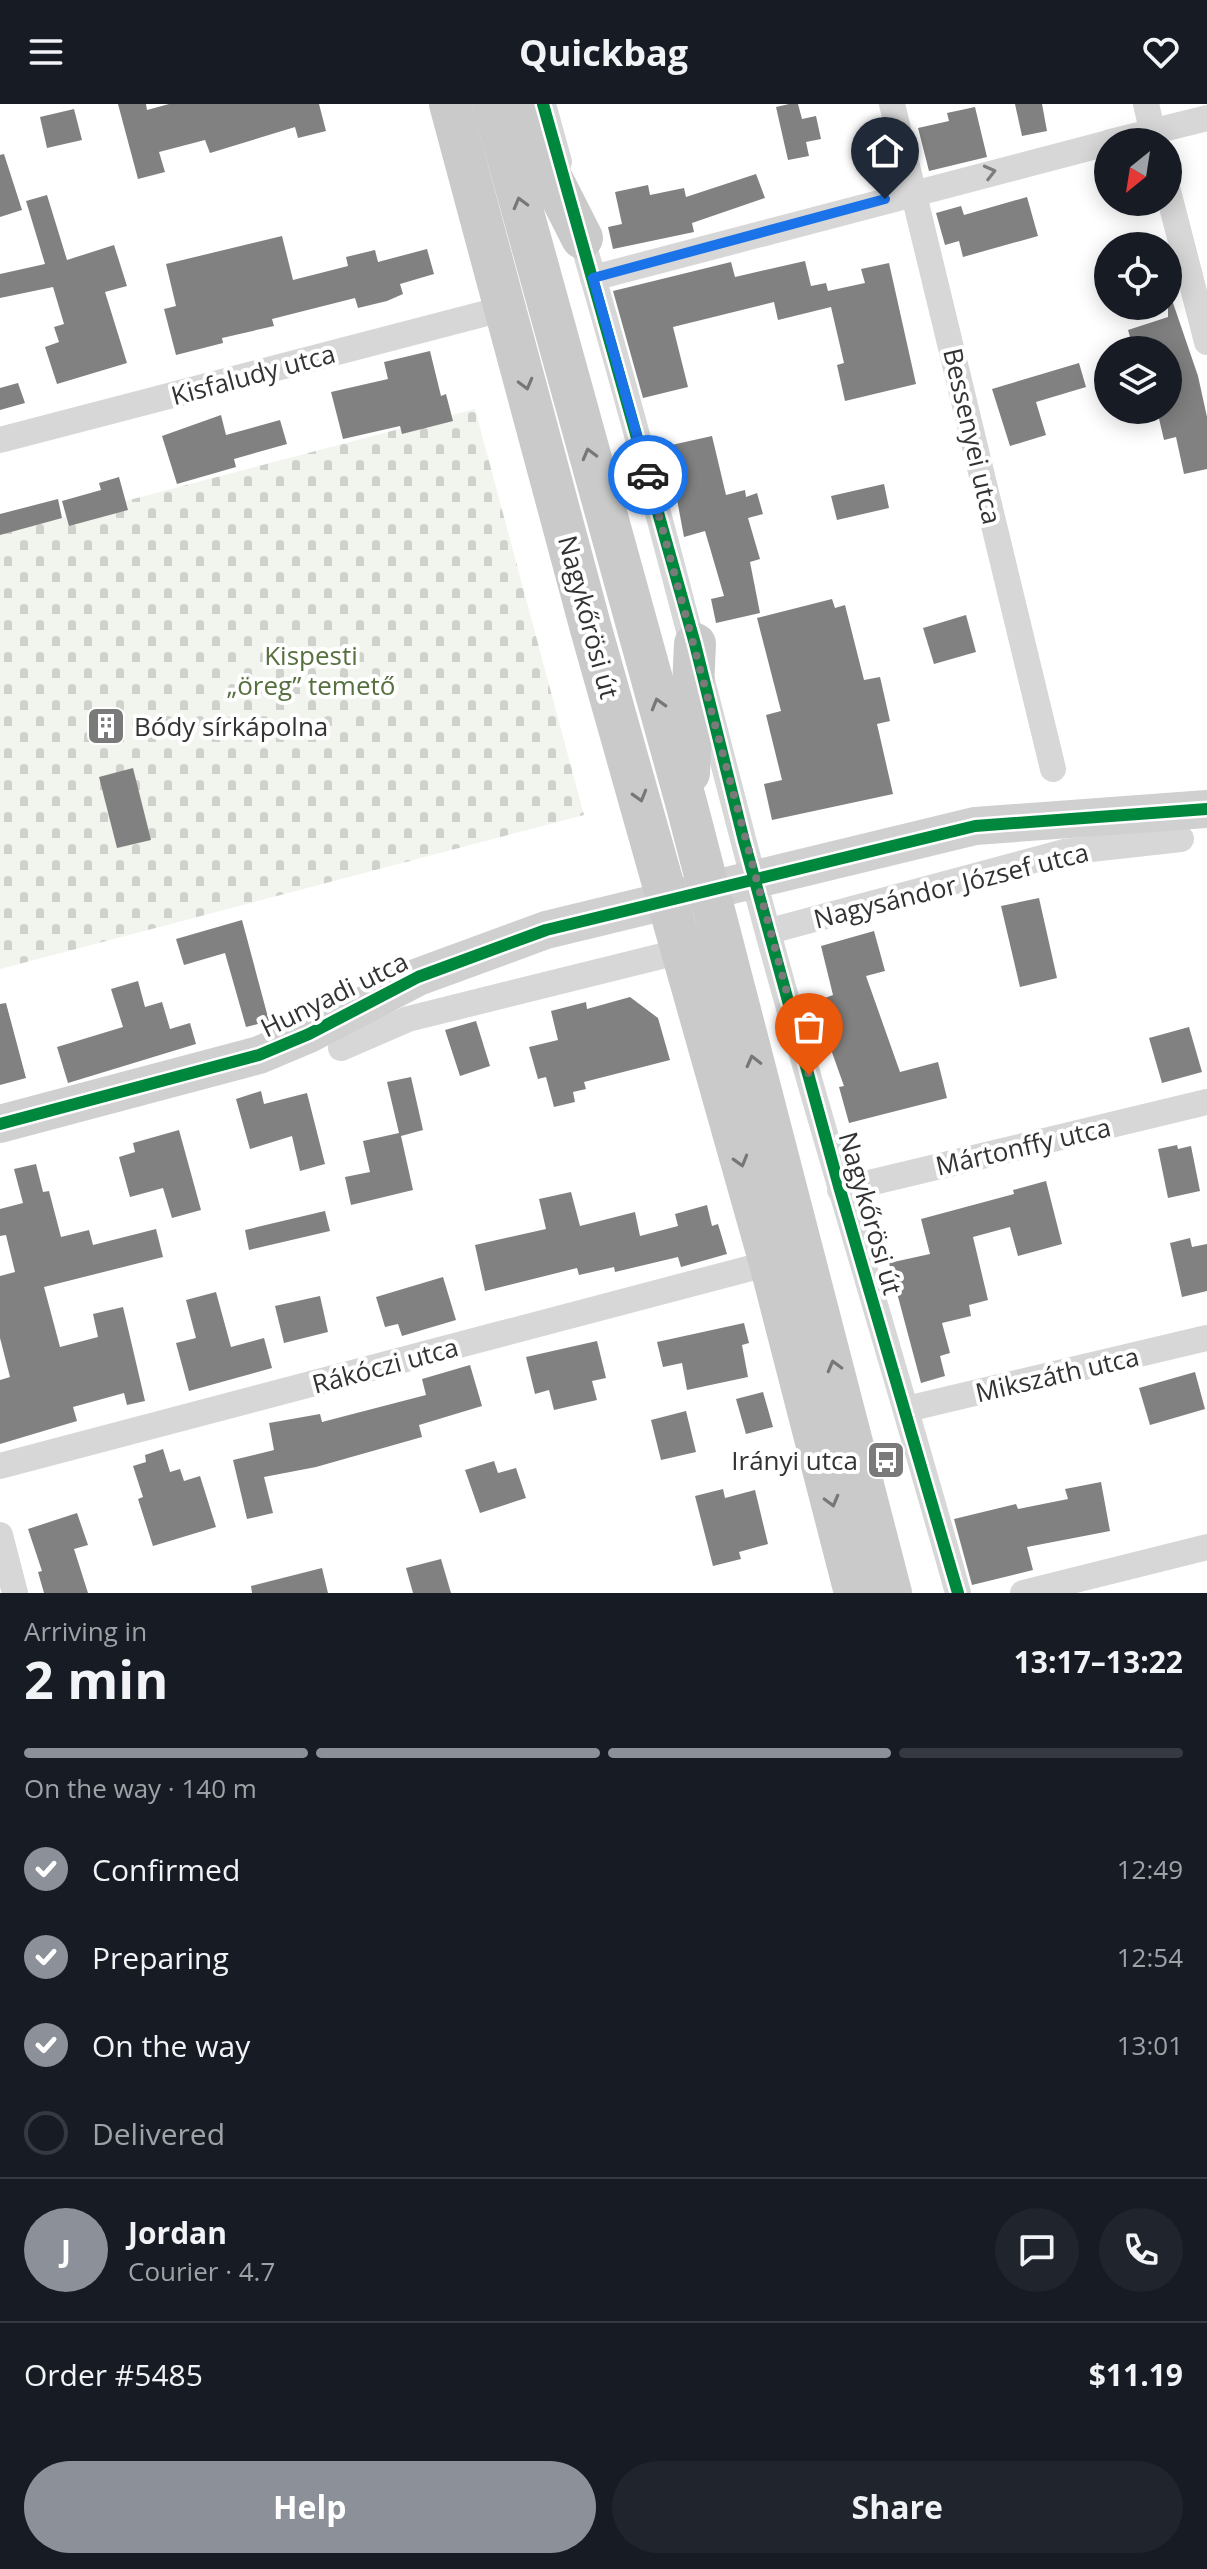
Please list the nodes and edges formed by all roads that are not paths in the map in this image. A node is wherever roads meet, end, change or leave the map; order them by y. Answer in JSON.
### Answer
{"nodes":[{"id":1,"x":450,"y":104,"type":"edge"},
{"id":2,"x":493,"y":104,"type":"edge"},
{"id":3,"x":514,"y":104,"type":"edge"},
{"id":4,"x":543,"y":104,"type":"edge"},
{"id":5,"x":892,"y":104,"type":"edge"},
{"id":6,"x":1146,"y":104,"type":"edge"},
{"id":7,"x":1207,"y":118,"type":"edge"},
{"id":8,"x":1152,"y":128,"type":"edge"},
{"id":9,"x":1179,"y":128,"type":"edge"},
{"id":10,"x":1094,"y":146,"type":"edge"},
{"id":11,"x":914,"y":191,"type":"junction"},
{"id":12,"x":1174,"y":216,"type":"edge"},
{"id":13,"x":582,"y":238,"type":"junction"},
{"id":14,"x":593,"y":278,"type":"junction"},
{"id":15,"x":506,"y":308,"type":"junction"},
{"id":16,"x":1207,"y":342,"type":"edge"},
{"id":17,"x":0,"y":440,"type":"edge"},
{"id":18,"x":695,"y":644,"type":"junction"},
{"id":19,"x":1053,"y":769,"type":"dead end"},
{"id":20,"x":687,"y":806,"type":"junction"},
{"id":21,"x":1207,"y":809,"type":"edge"},
{"id":22,"x":1181,"y":839,"type":"dead end"},
{"id":23,"x":683,"y":894,"type":"joint"},
{"id":24,"x":770,"y":931,"type":"junction"},
{"id":25,"x":682,"y":951,"type":"junction"},
{"id":26,"x":341,"y":1048,"type":"dead end"},
{"id":27,"x":1207,"y":1102,"type":"edge"},
{"id":28,"x":0,"y":1124,"type":"edge"},
{"id":29,"x":840,"y":1190,"type":"junction"},
{"id":30,"x":770,"y":1263,"type":"junction"},
{"id":31,"x":1207,"y":1338,"type":"edge"},
{"id":32,"x":907,"y":1409,"type":"junction"},
{"id":33,"x":0,"y":1466,"type":"edge"},
{"id":34,"x":0,"y":1535,"type":"edge"},
{"id":35,"x":1207,"y":1547,"type":"edge"},
{"id":36,"x":15,"y":1593,"type":"edge"},
{"id":37,"x":855,"y":1593,"type":"edge"},
{"id":38,"x":891,"y":1593,"type":"edge"},
{"id":39,"x":958,"y":1593,"type":"edge"},
{"id":40,"x":1023,"y":1593,"type":"edge"}],
"edges":[{"from":1,"to":15,"type":"main road","name":"Nagykőrösi út"},
{"from":20,"to":2,"type":"main road","name":"Nagykőrösi út","one_way":true},
{"from":3,"to":13,"type":"main road"},
{"from":4,"to":13,"type":"street","name":"Nagykőrösi út"},
{"from":5,"to":11,"type":"street","name":"Bessenyei utca"},
{"from":6,"to":8,"type":"street"},
{"from":7,"to":9,"type":"street"},
{"from":11,"to":10,"type":"street","one_way":true},
{"from":11,"to":14,"type":"street"},
{"from":11,"to":19,"type":"street","name":"Bessenyei utca"},
{"from":12,"to":16,"type":"street"},
{"from":13,"to":14,"type":"street","name":"Nagykőrösi út"},
{"from":14,"to":18,"type":"street","name":"Nagykőrösi út"},
{"from":15,"to":17,"type":"street","name":"Kisfaludy utca"},
{"from":15,"to":25,"type":"main road","name":"Nagykőrösi út","one_way":true},
{"from":18,"to":20,"type":"main road"},
{"from":18,"to":24,"type":"street","name":"Nagykőrösi út"},
{"from":38,"to":20,"type":"main road","name":"Nagykőrösi út","one_way":true},
{"from":21,"to":23,"type":"street","name":"Nagysándor József utca"},
{"from":22,"to":24,"type":"street","name":"Nagysándor József utca"},
{"from":23,"to":28,"type":"street","name":"Hunyadi utca"},
{"from":24,"to":29,"type":"street","name":"Nagykőrösi út"},
{"from":25,"to":26,"type":"street","name":"Hunyadi utca"},
{"from":25,"to":30,"type":"main road","name":"Nagykőrösi út","one_way":true},
{"from":27,"to":29,"type":"street","name":"Mártonffy utca"},
{"from":29,"to":32,"type":"street","name":"Nagykőrösi út"},
{"from":30,"to":33,"type":"street","name":"Rákóczi utca"},
{"from":30,"to":37,"type":"main road","name":"Nagykőrösi út","one_way":true},
{"from":31,"to":32,"type":"street","name":"Mikszáth utca"},
{"from":32,"to":39,"type":"street","name":"Nagykőrösi út"},
{"from":34,"to":36,"type":"street"},
{"from":35,"to":40,"type":"street"}]}
